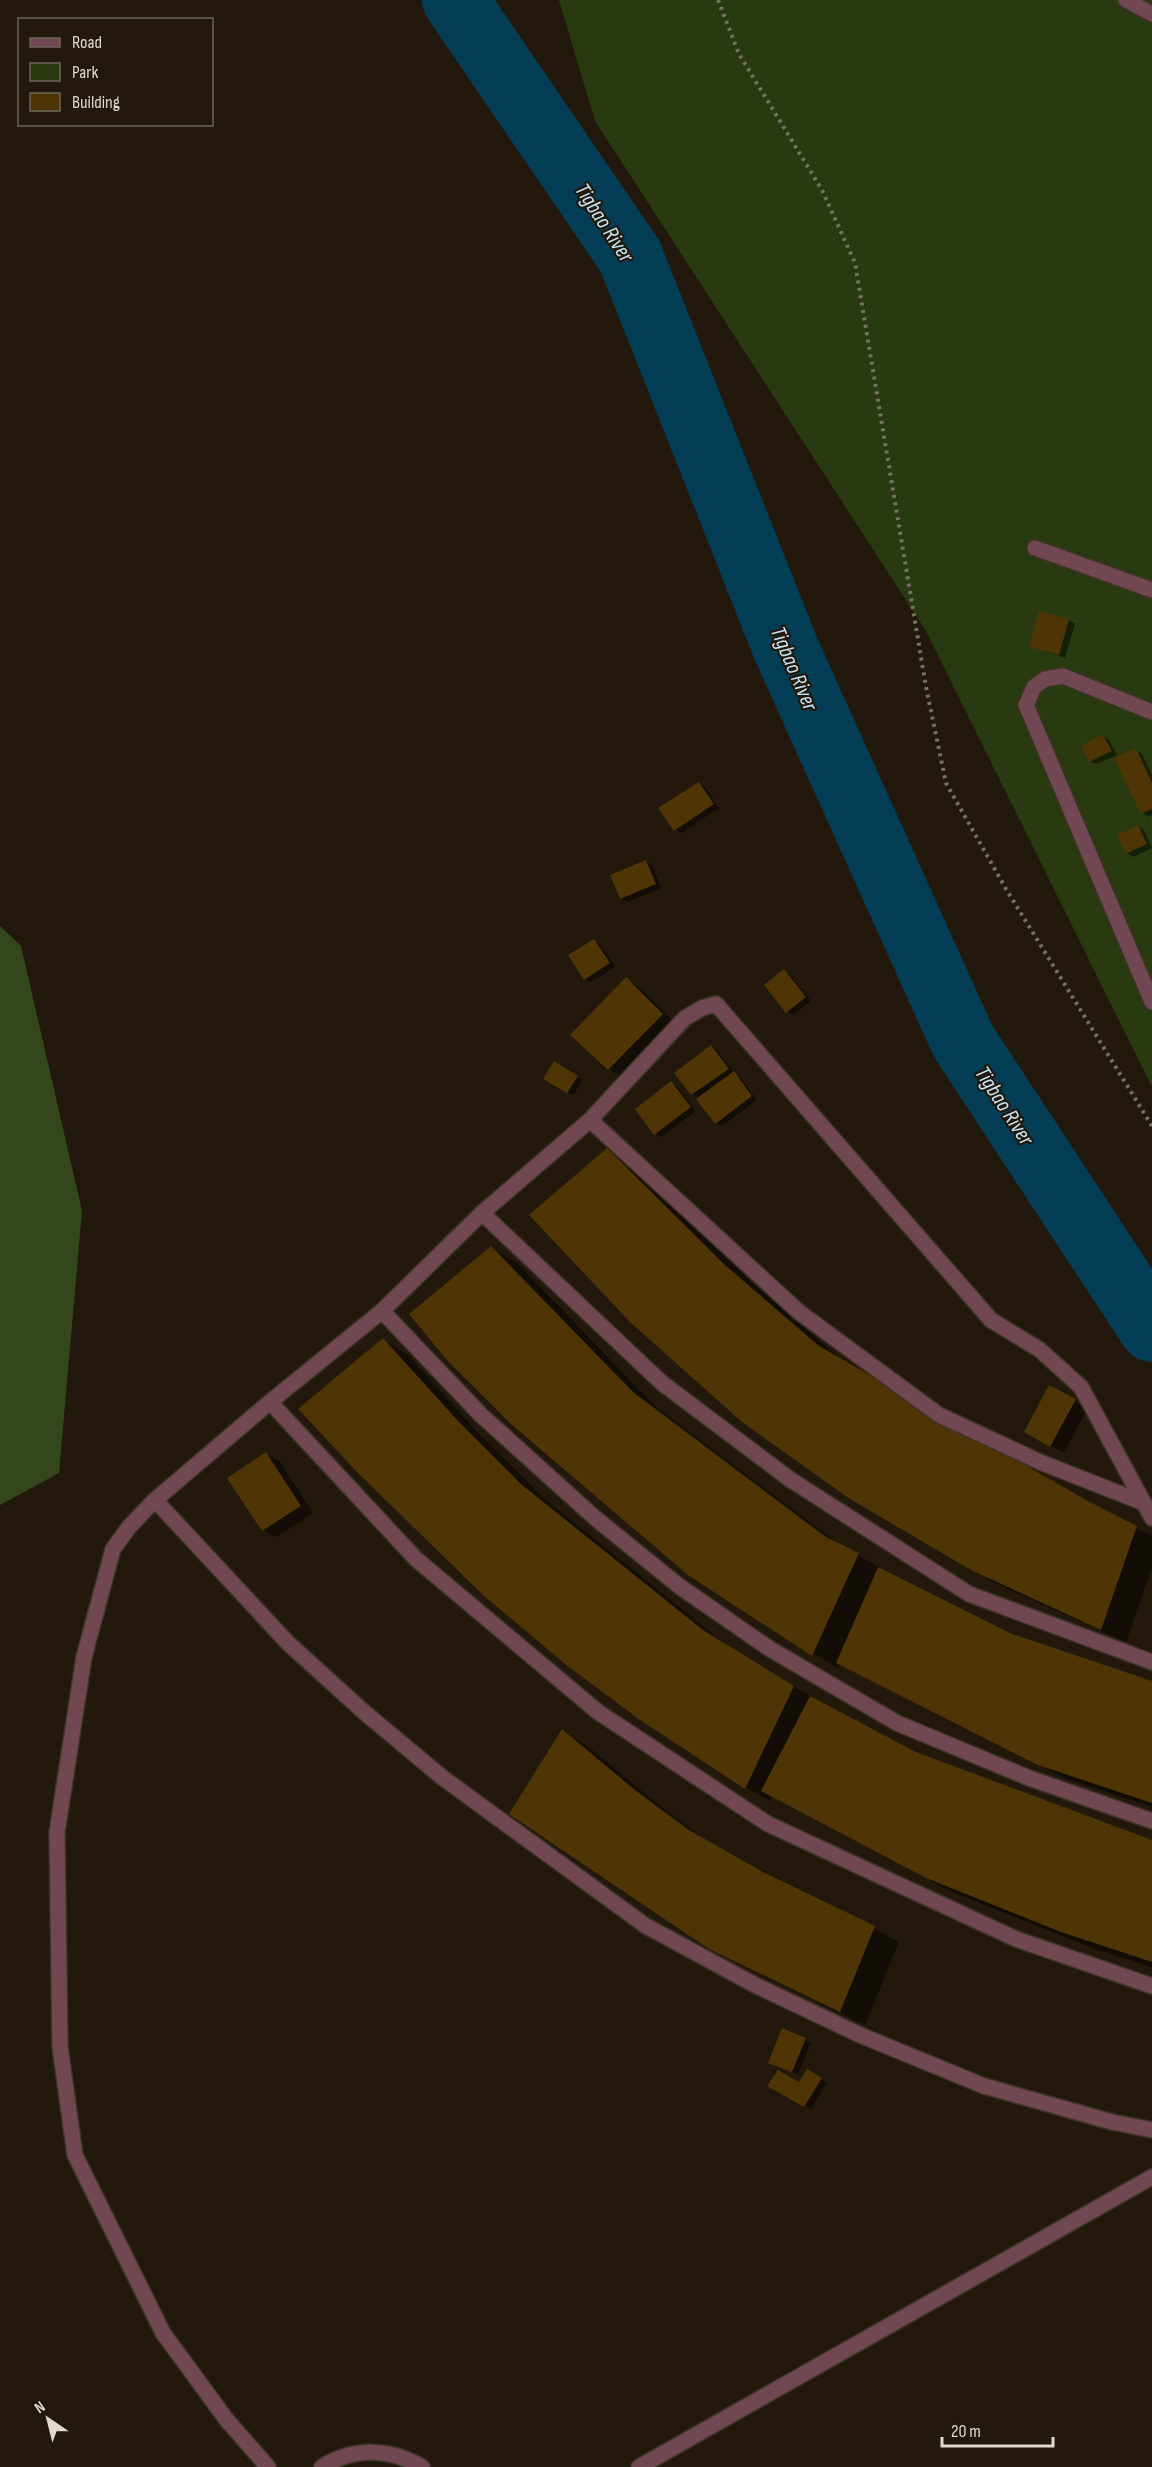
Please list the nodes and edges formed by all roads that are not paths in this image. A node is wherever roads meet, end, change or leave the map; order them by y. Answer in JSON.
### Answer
{"nodes":[{"id":1,"x":1126,"y":0,"type":"edge"},
{"id":2,"x":1152,"y":14,"type":"edge"},
{"id":3,"x":1035,"y":548,"type":"dead end"},
{"id":4,"x":1152,"y":590,"type":"edge"},
{"id":5,"x":1152,"y":711,"type":"edge"},
{"id":6,"x":1152,"y":1002,"type":"edge"},
{"id":7,"x":590,"y":1120,"type":"junction"},
{"id":8,"x":482,"y":1213,"type":"junction"},
{"id":9,"x":382,"y":1311,"type":"junction"},
{"id":10,"x":270,"y":1402,"type":"junction"},
{"id":11,"x":154,"y":1500,"type":"junction"},
{"id":12,"x":1144,"y":1503,"type":"junction"},
{"id":13,"x":1152,"y":1518,"type":"edge"},
{"id":14,"x":1152,"y":1662,"type":"edge"},
{"id":15,"x":1152,"y":1821,"type":"edge"},
{"id":16,"x":1152,"y":1986,"type":"edge"},
{"id":17,"x":1152,"y":2130,"type":"edge"},
{"id":18,"x":1152,"y":2176,"type":"edge"},
{"id":19,"x":268,"y":2467,"type":"edge"},
{"id":20,"x":322,"y":2467,"type":"edge"},
{"id":21,"x":422,"y":2467,"type":"edge"},
{"id":22,"x":639,"y":2467,"type":"edge"}],
"edges":[{"from":1,"to":2,"type":"street"},
{"from":3,"to":4,"type":"street"},
{"from":5,"to":6,"type":"street"},
{"from":7,"to":8,"type":"street"},
{"from":7,"to":12,"type":"street"},
{"from":7,"to":12,"type":"street"},
{"from":8,"to":9,"type":"street"},
{"from":8,"to":14,"type":"street"},
{"from":9,"to":10,"type":"street"},
{"from":9,"to":15,"type":"street"},
{"from":10,"to":11,"type":"street"},
{"from":10,"to":16,"type":"street"},
{"from":11,"to":17,"type":"street"},
{"from":11,"to":19,"type":"street"},
{"from":12,"to":13,"type":"street"},
{"from":18,"to":22,"type":"street"},
{"from":20,"to":21,"type":"street"}]}
